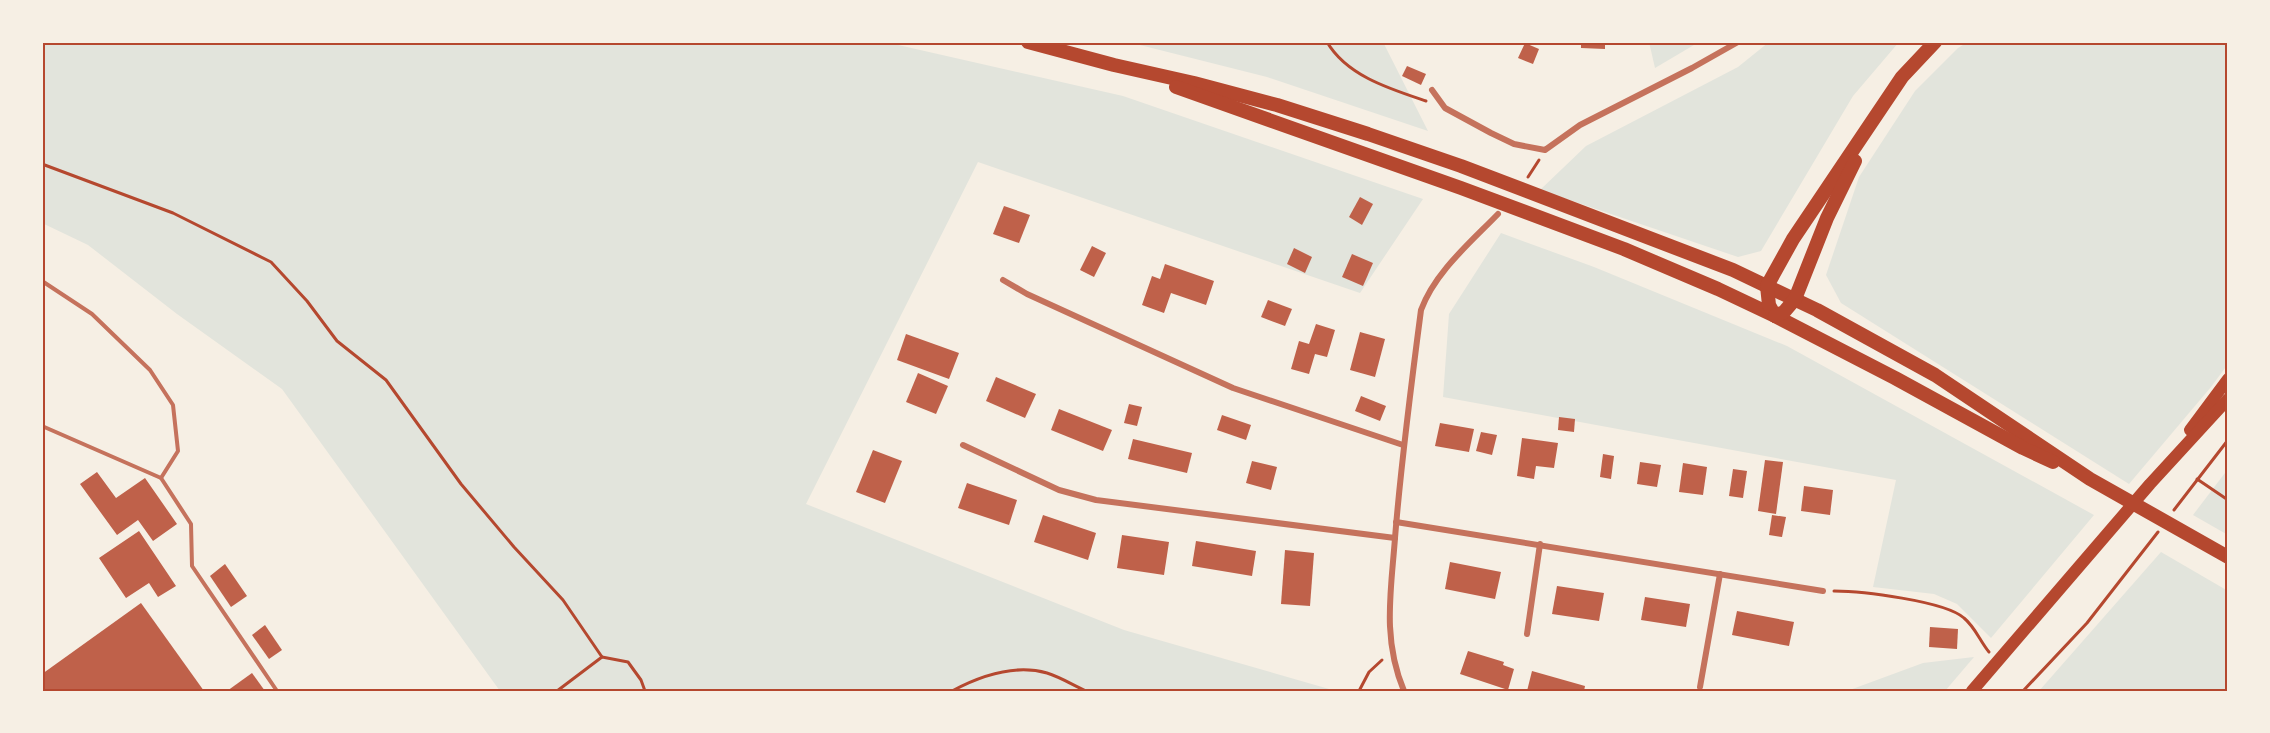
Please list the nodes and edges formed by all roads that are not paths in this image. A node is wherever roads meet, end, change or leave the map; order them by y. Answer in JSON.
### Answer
{"nodes":[{"id":1,"x":1028,"y":42,"type":"edge"},
{"id":2,"x":1738,"y":42,"type":"edge"},
{"id":3,"x":1935,"y":42,"type":"edge"},
{"id":4,"x":1114,"y":65,"type":"junction"},
{"id":5,"x":1432,"y":90,"type":"dead end"},
{"id":6,"x":1878,"y":113,"type":"junction"},
{"id":7,"x":1498,"y":214,"type":"dead end"},
{"id":8,"x":1003,"y":280,"type":"dead end"},
{"id":9,"x":42,"y":281,"type":"edge"},
{"id":10,"x":1767,"y":286,"type":"junction"},
{"id":11,"x":1795,"y":299,"type":"junction"},
{"id":12,"x":1775,"y":316,"type":"junction"},
{"id":13,"x":2228,"y":379,"type":"edge"},
{"id":14,"x":2228,"y":399,"type":"edge"},
{"id":15,"x":42,"y":426,"type":"edge"},
{"id":16,"x":963,"y":445,"type":"dead end"},
{"id":17,"x":1403,"y":445,"type":"junction"},
{"id":18,"x":161,"y":478,"type":"junction"},
{"id":19,"x":2090,"y":479,"type":"junction"},
{"id":20,"x":2150,"y":484,"type":"junction"},
{"id":21,"x":1396,"y":522,"type":"junction"},
{"id":22,"x":1395,"y":538,"type":"junction"},
{"id":23,"x":1540,"y":544,"type":"junction"},
{"id":24,"x":2228,"y":557,"type":"edge"},
{"id":25,"x":1720,"y":574,"type":"junction"},
{"id":26,"x":1823,"y":591,"type":"road end"},
{"id":27,"x":1527,"y":634,"type":"dead end"},
{"id":28,"x":1700,"y":687,"type":"dead end"},
{"id":29,"x":277,"y":691,"type":"edge"},
{"id":30,"x":1404,"y":691,"type":"edge"},
{"id":31,"x":1972,"y":691,"type":"edge"}],
"edges":[{"from":1,"to":4,"type":"highway"},
{"from":2,"to":5,"type":"street"},
{"from":3,"to":6,"type":"highway"},
{"from":4,"to":10,"type":"highway"},
{"from":4,"to":12,"type":"highway"},
{"from":6,"to":10,"type":"highway"},
{"from":6,"to":11,"type":"highway"},
{"from":7,"to":17,"type":"street"},
{"from":8,"to":17,"type":"street"},
{"from":9,"to":18,"type":"lane"},
{"from":10,"to":11,"type":"highway"},
{"from":10,"to":12,"type":"highway"},
{"from":11,"to":12,"type":"highway"},
{"from":11,"to":19,"type":"highway"},
{"from":12,"to":19,"type":"highway"},
{"from":13,"to":20,"type":"main road"},
{"from":14,"to":20,"type":"main road"},
{"from":15,"to":18,"type":"lane"},
{"from":16,"to":22,"type":"street"},
{"from":17,"to":21,"type":"street"},
{"from":18,"to":29,"type":"lane"},
{"from":19,"to":24,"type":"highway"},
{"from":20,"to":31,"type":"main road"},
{"from":21,"to":22,"type":"street"},
{"from":21,"to":23,"type":"street"},
{"from":22,"to":30,"type":"street"},
{"from":23,"to":25,"type":"street"},
{"from":23,"to":27,"type":"street"},
{"from":25,"to":26,"type":"street"},
{"from":25,"to":28,"type":"street"}]}
